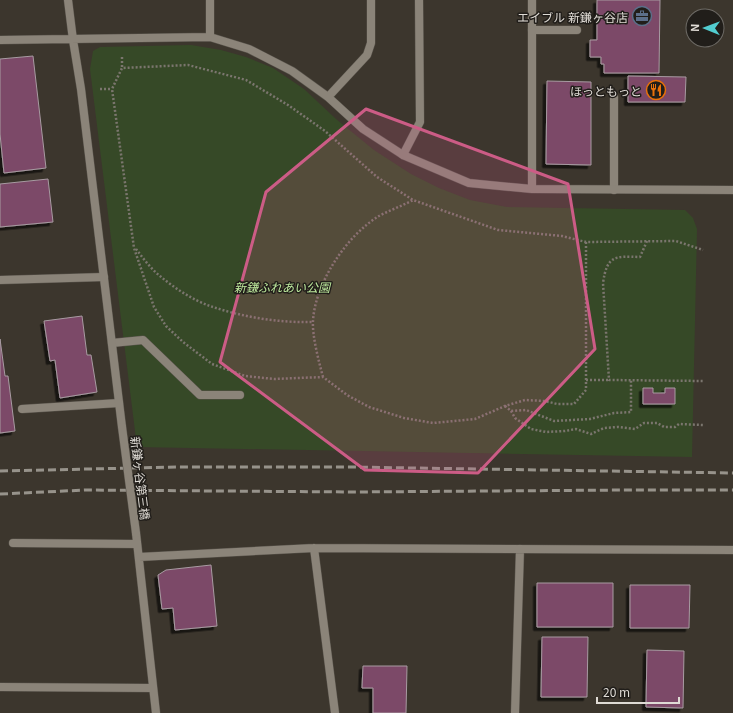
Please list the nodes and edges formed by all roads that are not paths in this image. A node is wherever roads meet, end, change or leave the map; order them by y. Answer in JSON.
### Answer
{"nodes":[{"id":1,"x":68,"y":0,"type":"edge"},
{"id":2,"x":210,"y":0,"type":"edge"},
{"id":3,"x":371,"y":0,"type":"edge"},
{"id":4,"x":419,"y":0,"type":"edge"},
{"id":5,"x":532,"y":0,"type":"edge"},
{"id":6,"x":532,"y":30,"type":"junction"},
{"id":7,"x":577,"y":30,"type":"dead end"},
{"id":8,"x":210,"y":37,"type":"junction"},
{"id":9,"x":0,"y":40,"type":"edge"},
{"id":10,"x":73,"y":40,"type":"junction"},
{"id":11,"x":328,"y":97,"type":"junction"},
{"id":12,"x":614,"y":97,"type":"dead end"},
{"id":13,"x":403,"y":155,"type":"junction"},
{"id":14,"x":532,"y":189,"type":"junction"},
{"id":15,"x":614,"y":190,"type":"junction"},
{"id":16,"x":733,"y":190,"type":"edge"},
{"id":17,"x":104,"y":277,"type":"junction"},
{"id":18,"x":0,"y":280,"type":"edge"},
{"id":19,"x":112,"y":343,"type":"junction"},
{"id":20,"x":240,"y":395,"type":"dead end"},
{"id":21,"x":119,"y":403,"type":"junction"},
{"id":22,"x":22,"y":409,"type":"dead end"},
{"id":23,"x":13,"y":543,"type":"dead end"},
{"id":24,"x":137,"y":544,"type":"junction"},
{"id":25,"x":314,"y":548,"type":"junction"},
{"id":26,"x":520,"y":549,"type":"junction"},
{"id":27,"x":733,"y":550,"type":"edge"},
{"id":28,"x":139,"y":557,"type":"junction"},
{"id":29,"x":0,"y":687,"type":"edge"},
{"id":30,"x":152,"y":688,"type":"junction"},
{"id":31,"x":156,"y":713,"type":"edge"},
{"id":32,"x":335,"y":713,"type":"edge"},
{"id":33,"x":515,"y":713,"type":"edge"}],
"edges":[{"from":1,"to":10,"type":"street","name":"新鎌ヶ谷第三橋"},
{"from":2,"to":8,"type":"street"},
{"from":3,"to":11,"type":"street"},
{"from":4,"to":13,"type":"street"},
{"from":5,"to":6,"type":"street"},
{"from":6,"to":7,"type":"street"},
{"from":6,"to":14,"type":"street"},
{"from":8,"to":10,"type":"street"},
{"from":8,"to":11,"type":"street"},
{"from":9,"to":10,"type":"street"},
{"from":10,"to":17,"type":"street","name":"新鎌ヶ谷第三橋"},
{"from":11,"to":13,"type":"street"},
{"from":12,"to":15,"type":"street"},
{"from":13,"to":14,"type":"street"},
{"from":14,"to":15,"type":"street"},
{"from":15,"to":16,"type":"street"},
{"from":17,"to":18,"type":"street"},
{"from":17,"to":19,"type":"street","name":"新鎌ヶ谷第三橋"},
{"from":19,"to":20,"type":"street"},
{"from":19,"to":21,"type":"street","name":"新鎌ヶ谷第三橋"},
{"from":21,"to":22,"type":"street"},
{"from":21,"to":24,"type":"street","name":"新鎌ヶ谷第三橋","bridge":true},
{"from":23,"to":24,"type":"street"},
{"from":24,"to":28,"type":"street","name":"新鎌ヶ谷第三橋"},
{"from":25,"to":26,"type":"street"},
{"from":25,"to":28,"type":"street"},
{"from":25,"to":32,"type":"street"},
{"from":26,"to":27,"type":"street"},
{"from":26,"to":33,"type":"street"},
{"from":28,"to":30,"type":"street","name":"新鎌ヶ谷第三橋"},
{"from":29,"to":30,"type":"street"},
{"from":30,"to":31,"type":"street","name":"新鎌ヶ谷第三橋"}]}
